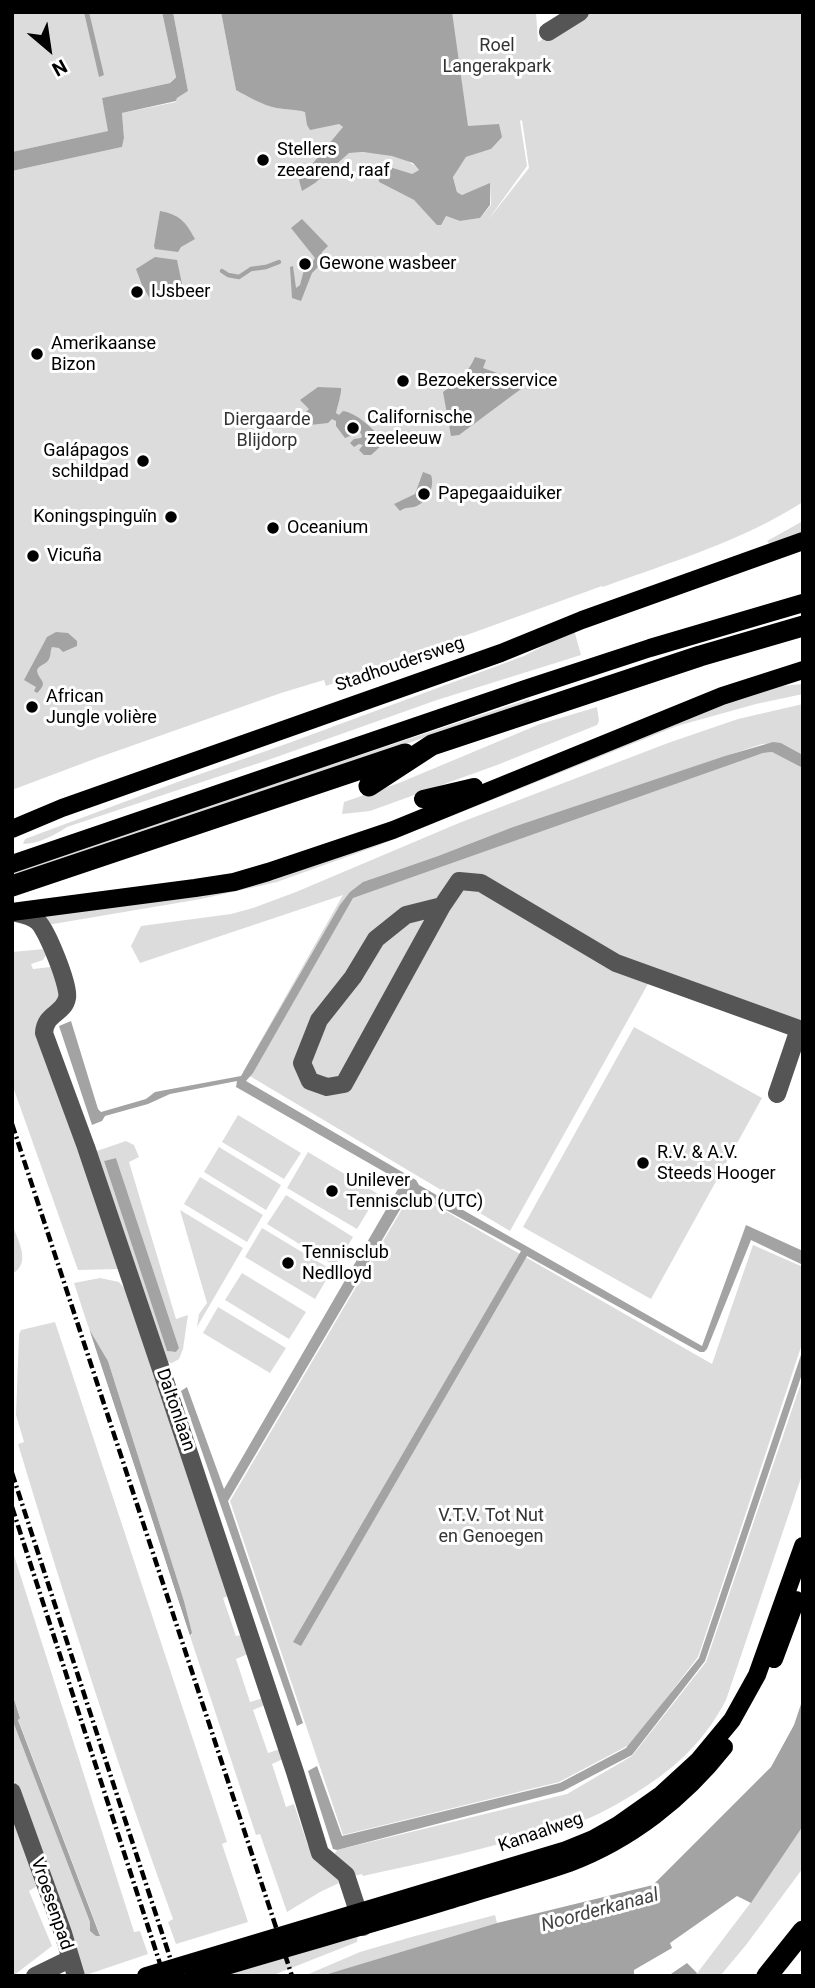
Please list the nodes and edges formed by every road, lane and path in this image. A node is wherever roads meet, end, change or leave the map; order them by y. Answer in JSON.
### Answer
{"nodes":[{"id":1,"x":580,"y":12,"type":"edge"},
{"id":2,"x":548,"y":33,"type":"dead end"},
{"id":3,"x":803,"y":541,"type":"edge"},
{"id":4,"x":803,"y":603,"type":"edge"},
{"id":5,"x":803,"y":626,"type":"edge"},
{"id":6,"x":803,"y":670,"type":"edge"},
{"id":7,"x":432,"y":745,"type":"junction"},
{"id":8,"x":546,"y":766,"type":"junction"},
{"id":9,"x":369,"y":786,"type":"dead end"},
{"id":10,"x":423,"y":799,"type":"dead end"},
{"id":11,"x":12,"y":829,"type":"edge"},
{"id":12,"x":124,"y":849,"type":"junction"},
{"id":13,"x":152,"y":856,"type":"dead end"},
{"id":14,"x":12,"y":864,"type":"edge"},
{"id":15,"x":12,"y":886,"type":"edge"},
{"id":16,"x":137,"y":887,"type":"dead end"},
{"id":17,"x":113,"y":898,"type":"junction"},
{"id":18,"x":442,"y":905,"type":"junction"},
{"id":19,"x":12,"y":912,"type":"edge"},
{"id":20,"x":801,"y":1029,"type":"edge"},
{"id":21,"x":777,"y":1094,"type":"dead end"},
{"id":22,"x":803,"y":1546,"type":"edge"},
{"id":23,"x":803,"y":1580,"type":"edge"},
{"id":24,"x":12,"y":1793,"type":"edge"},
{"id":25,"x":361,"y":1919,"type":"junction"},
{"id":26,"x":803,"y":1931,"type":"edge"},
{"id":27,"x":73,"y":1968,"type":"edge"},
{"id":28,"x":35,"y":1976,"type":"edge"},
{"id":29,"x":146,"y":1976,"type":"edge"},
{"id":30,"x":193,"y":1976,"type":"edge"},
{"id":31,"x":767,"y":1976,"type":"edge"}],
"edges":[{"from":1,"to":2,"type":"street"},
{"from":3,"to":11,"type":"main road","name":"Stadhoudersweg"},
{"from":4,"to":14,"type":"main road"},
{"from":5,"to":7,"type":"highway"},
{"from":6,"to":8,"type":"main road"},
{"from":7,"to":9,"type":"highway"},
{"from":7,"to":12,"type":"highway"},
{"from":8,"to":10,"type":"main road"},
{"from":8,"to":17,"type":"main road"},
{"from":12,"to":13,"type":"highway"},
{"from":12,"to":15,"type":"highway"},
{"from":16,"to":17,"type":"main road"},
{"from":17,"to":19,"type":"main road"},
{"from":18,"to":18,"type":"street"},
{"from":18,"to":20,"type":"street"},
{"from":19,"to":25,"type":"street","name":"Daltonlaan"},
{"from":20,"to":21,"type":"street"},
{"from":22,"to":25,"type":"main road","name":"Kanaalweg"},
{"from":23,"to":25,"type":"main road","name":"Kanaalweg"},
{"from":24,"to":27,"type":"street","name":"Vroesenpad"},
{"from":25,"to":29,"type":"main road","name":"Kanaalweg"},
{"from":25,"to":30,"type":"main road","name":"Kanaalweg"},
{"from":26,"to":31,"type":"highway"},
{"from":27,"to":28,"type":"street"}]}
